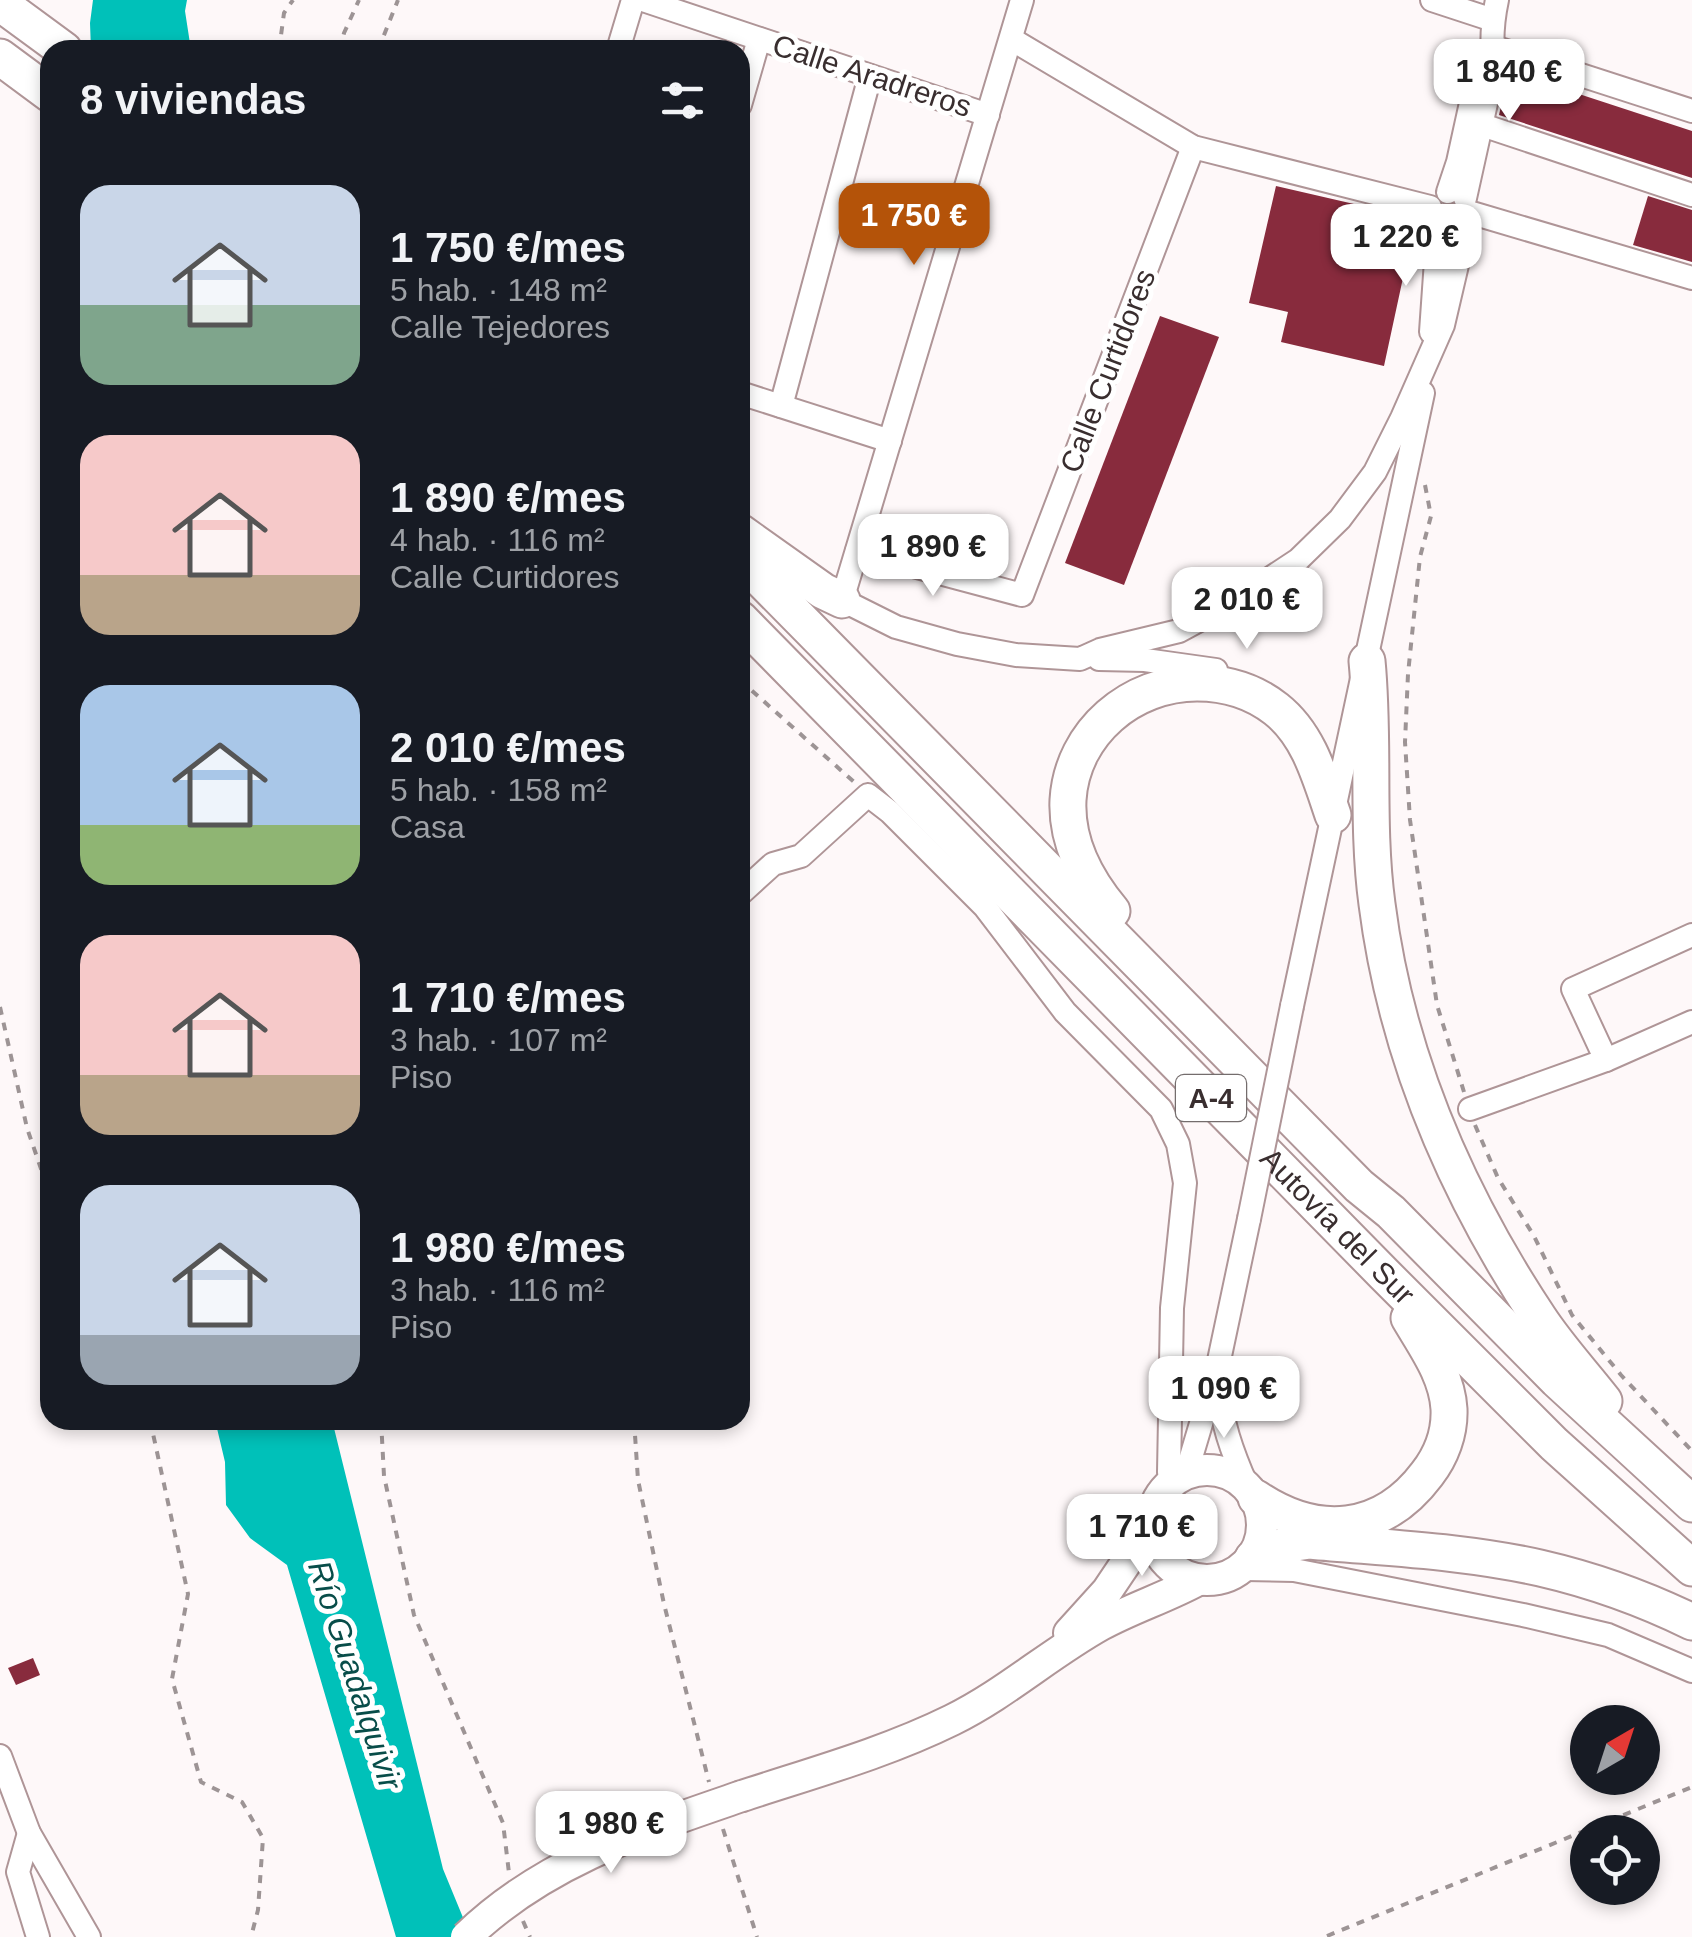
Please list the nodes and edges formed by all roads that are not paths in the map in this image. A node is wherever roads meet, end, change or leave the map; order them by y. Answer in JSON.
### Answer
{"nodes":[{"id":1,"x":633,"y":0,"type":"edge"},
{"id":2,"x":643,"y":0,"type":"edge"},
{"id":3,"x":1022,"y":0,"type":"edge"},
{"id":4,"x":1432,"y":0,"type":"edge"},
{"id":5,"x":0,"y":3,"type":"edge"},
{"id":6,"x":1495,"y":10,"type":"edge"},
{"id":7,"x":759,"y":39,"type":"junction"},
{"id":8,"x":50,"y":40,"type":"edge"},
{"id":9,"x":621,"y":40,"type":"edge"},
{"id":10,"x":1010,"y":40,"type":"junction"},
{"id":11,"x":1491,"y":46,"type":"junction"},
{"id":12,"x":0,"y":58,"type":"edge"},
{"id":13,"x":750,"y":70,"type":"edge"},
{"id":14,"x":870,"y":76,"type":"junction"},
{"id":15,"x":40,"y":87,"type":"edge"},
{"id":16,"x":1692,"y":111,"type":"edge"},
{"id":17,"x":988,"y":115,"type":"junction"},
{"id":18,"x":1482,"y":125,"type":"junction"},
{"id":19,"x":1193,"y":147,"type":"junction"},
{"id":20,"x":1692,"y":195,"type":"edge"},
{"id":21,"x":1452,"y":212,"type":"junction"},
{"id":22,"x":1692,"y":278,"type":"edge"},
{"id":23,"x":1432,"y":346,"type":"junction"},
{"id":24,"x":750,"y":396,"type":"edge"},
{"id":25,"x":781,"y":406,"type":"junction"},
{"id":26,"x":890,"y":441,"type":"junction"},
{"id":27,"x":750,"y":539,"type":"edge"},
{"id":28,"x":857,"y":551,"type":"junction"},
{"id":29,"x":750,"y":568,"type":"edge"},
{"id":30,"x":842,"y":600,"type":"junction"},
{"id":31,"x":750,"y":629,"type":"edge"},
{"id":32,"x":1080,"y":659,"type":"junction"},
{"id":33,"x":1368,"y":662,"type":"junction"},
{"id":34,"x":1337,"y":798,"type":"junction"},
{"id":35,"x":750,"y":885,"type":"edge"},
{"id":36,"x":1692,"y":935,"type":"edge"},
{"id":37,"x":1692,"y":1022,"type":"edge"},
{"id":38,"x":1606,"y":1060,"type":"junction"},
{"id":39,"x":1470,"y":1109,"type":"road end"},
{"id":40,"x":1391,"y":1212,"type":"junction"},
{"id":41,"x":1384,"y":1274,"type":"junction"},
{"id":42,"x":1216,"y":1370,"type":"junction"},
{"id":43,"x":1643,"y":1461,"type":"junction"},
{"id":44,"x":1179,"y":1478,"type":"junction"},
{"id":45,"x":1252,"y":1492,"type":"junction"},
{"id":46,"x":1692,"y":1504,"type":"edge"},
{"id":47,"x":1152,"y":1524,"type":"junction"},
{"id":48,"x":1263,"y":1559,"type":"junction"},
{"id":49,"x":1692,"y":1568,"type":"edge"},
{"id":50,"x":1198,"y":1580,"type":"junction"},
{"id":51,"x":1692,"y":1622,"type":"edge"},
{"id":52,"x":1043,"y":1662,"type":"junction"},
{"id":53,"x":1692,"y":1671,"type":"edge"},
{"id":54,"x":0,"y":1756,"type":"edge"},
{"id":55,"x":29,"y":1832,"type":"junction"},
{"id":56,"x":38,"y":1937,"type":"edge"},
{"id":57,"x":89,"y":1937,"type":"edge"},
{"id":58,"x":466,"y":1937,"type":"edge"}],
"edges":[{"from":1,"to":9,"type":"street"},
{"from":2,"to":7,"type":"street","name":"Calle Aradreros"},
{"from":3,"to":10,"type":"street"},
{"from":4,"to":6,"type":"street"},
{"from":5,"to":8,"type":"highway"},
{"from":6,"to":11,"type":"street"},
{"from":7,"to":13,"type":"street"},
{"from":7,"to":14,"type":"street","name":"Calle Aradreros"},
{"from":10,"to":17,"type":"street"},
{"from":10,"to":19,"type":"street"},
{"from":11,"to":16,"type":"street"},
{"from":11,"to":18,"type":"street"},
{"from":11,"to":21,"type":"street"},
{"from":12,"to":15,"type":"highway"},
{"from":14,"to":17,"type":"street","name":"Calle Aradreros"},
{"from":14,"to":25,"type":"street"},
{"from":17,"to":26,"type":"street"},
{"from":18,"to":20,"type":"street"},
{"from":18,"to":21,"type":"street"},
{"from":19,"to":21,"type":"street"},
{"from":19,"to":28,"type":"street","name":"Calle Curtidores"},
{"from":21,"to":22,"type":"street"},
{"from":21,"to":23,"type":"street"},
{"from":23,"to":32,"type":"street"},
{"from":23,"to":33,"type":"street"},
{"from":24,"to":25,"type":"street"},
{"from":25,"to":26,"type":"street"},
{"from":26,"to":28,"type":"street"},
{"from":27,"to":30,"type":"highway"},
{"from":28,"to":30,"type":"street"},
{"from":29,"to":40,"type":"highway","name":"Autovía del Sur","number":"A-4"},
{"from":30,"to":32,"type":"street"},
{"from":31,"to":41,"type":"highway","name":"Autovía del Sur","number":"A-4"},
{"from":32,"to":34,"type":"street"},
{"from":33,"to":34,"type":"street"},
{"from":33,"to":43,"type":"highway"},
{"from":34,"to":40,"type":"highway"},
{"from":34,"to":42,"type":"street","bridge":true},
{"from":35,"to":44,"type":"street"},
{"from":36,"to":38,"type":"street"},
{"from":37,"to":38,"type":"street"},
{"from":38,"to":39,"type":"street"},
{"from":40,"to":43,"type":"highway","name":"Autovía del Sur","number":"A-4"},
{"from":41,"to":45,"type":"highway"},
{"from":41,"to":49,"type":"highway","name":"Autovía del Sur","number":"A-4"},
{"from":42,"to":44,"type":"street"},
{"from":42,"to":45,"type":"street"},
{"from":43,"to":46,"type":"highway","name":"Autovía del Sur","number":"A-4"},
{"from":44,"to":45,"type":"main road"},
{"from":44,"to":47,"type":"main road"},
{"from":45,"to":48,"type":"main road"},
{"from":47,"to":50,"type":"main road"},
{"from":47,"to":52,"type":"main road"},
{"from":48,"to":50,"type":"main road"},
{"from":48,"to":51,"type":"highway"},
{"from":48,"to":53,"type":"street"},
{"from":50,"to":52,"type":"main road"},
{"from":52,"to":58,"type":"main road","bridge":true},
{"from":54,"to":55,"type":"street"},
{"from":55,"to":56,"type":"street"},
{"from":55,"to":57,"type":"street"}]}
